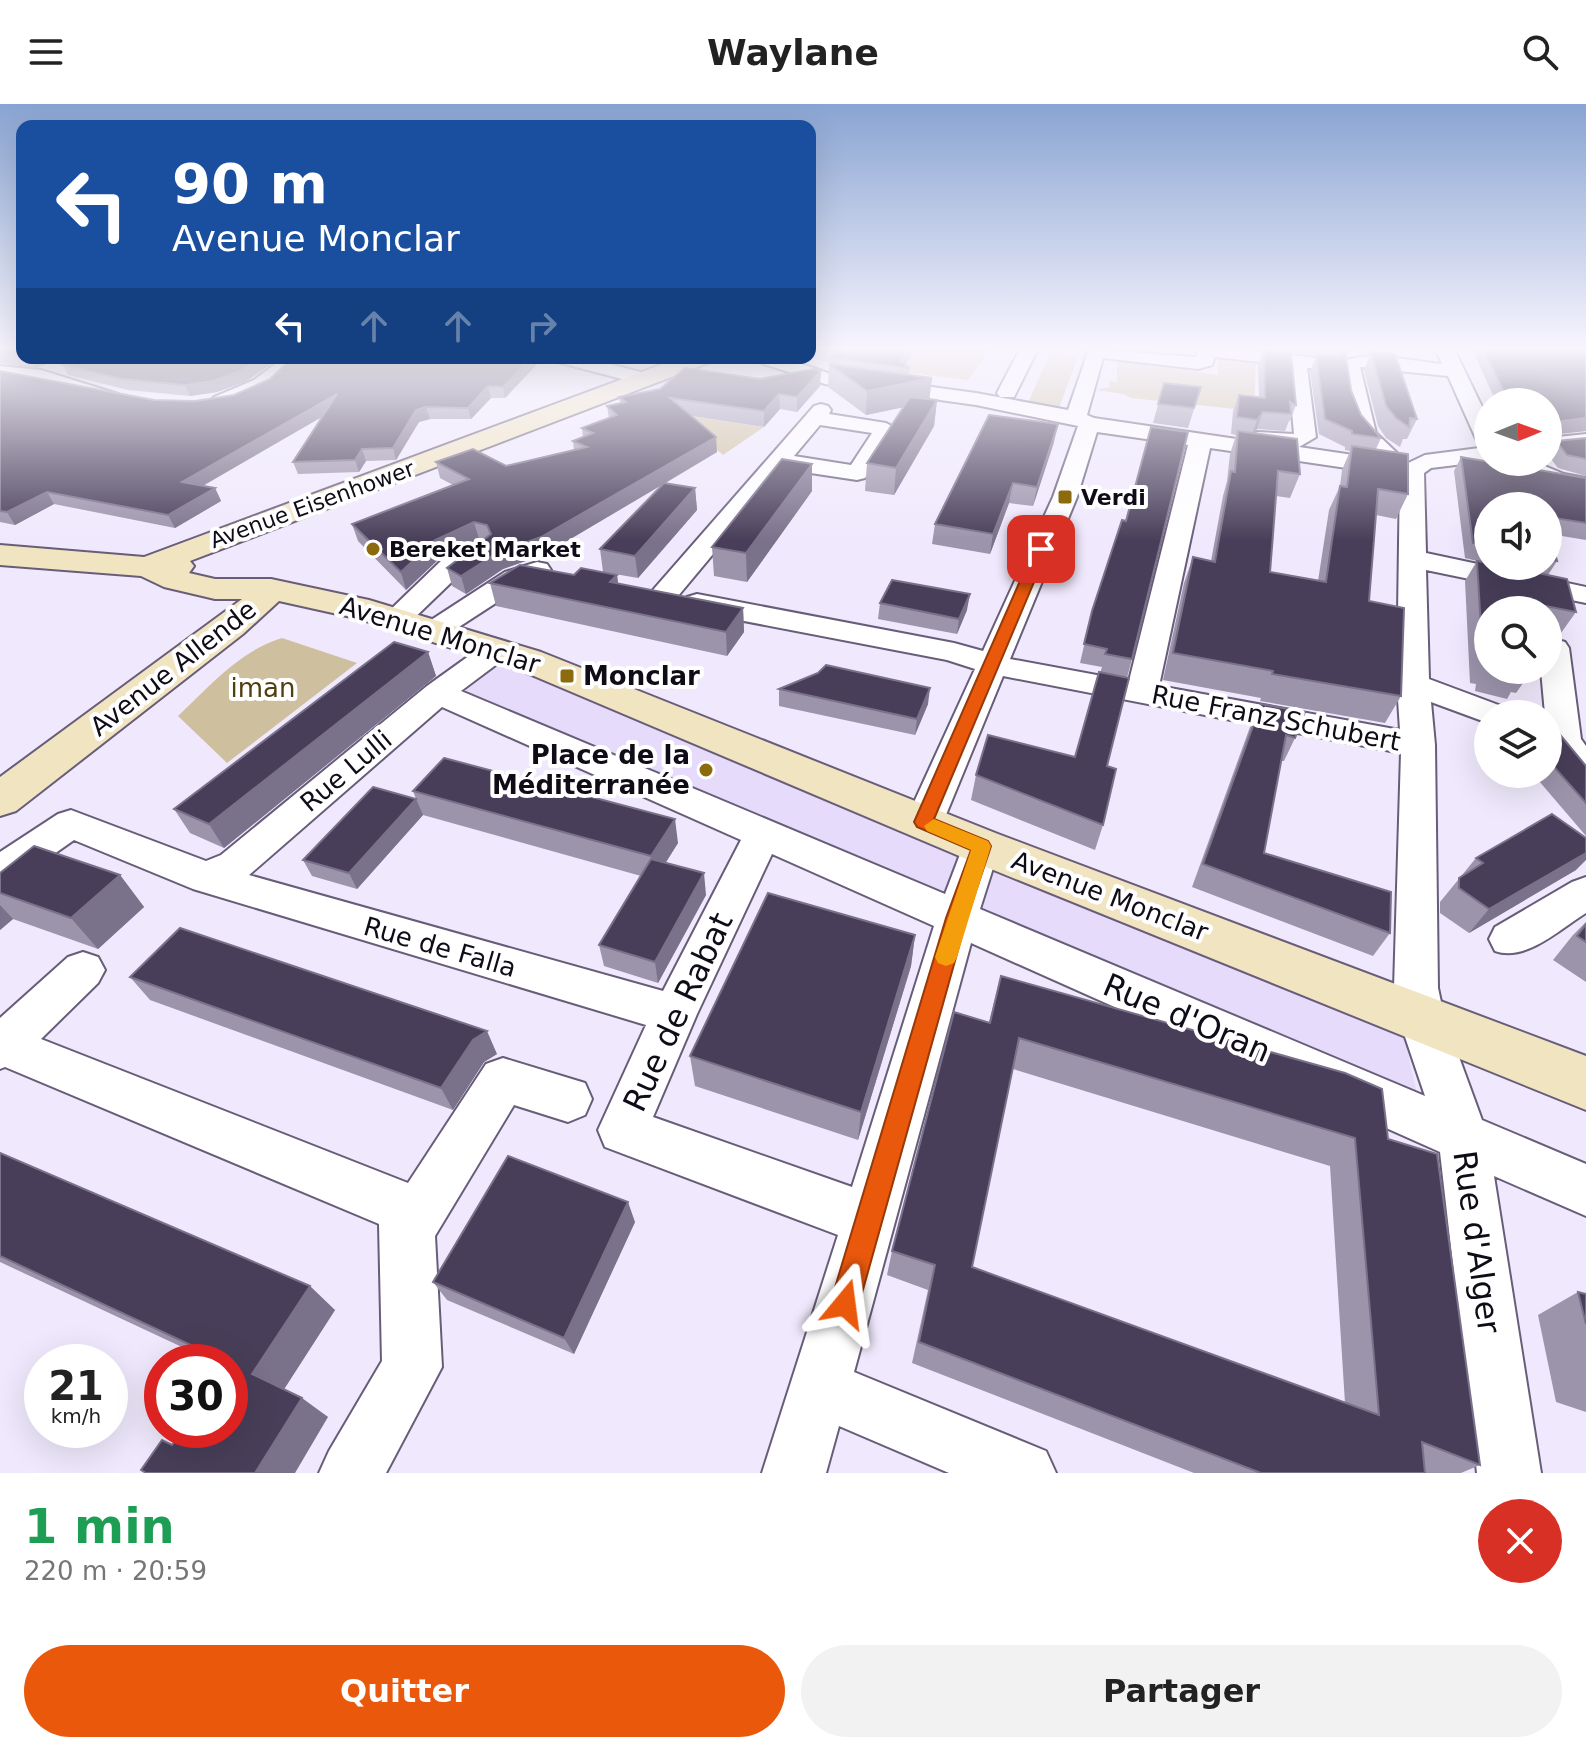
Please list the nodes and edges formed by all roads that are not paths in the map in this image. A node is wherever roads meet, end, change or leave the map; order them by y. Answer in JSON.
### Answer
{"nodes":[{"id":1,"x":554,"y":413,"type":"edge"},
{"id":2,"x":1040,"y":413,"type":"edge"},
{"id":3,"x":1084,"y":413,"type":"edge"},
{"id":4,"x":1302,"y":413,"type":"edge"},
{"id":5,"x":1361,"y":413,"type":"edge"},
{"id":6,"x":1082,"y":421,"type":"junction"},
{"id":7,"x":1122,"y":428,"type":"junction"},
{"id":8,"x":1200,"y":441,"type":"junction"},
{"id":9,"x":1586,"y":441,"type":"edge"},
{"id":10,"x":1562,"y":444,"type":"edge"},
{"id":11,"x":1474,"y":457,"type":"edge"},
{"id":12,"x":779,"y":461,"type":"junction"},
{"id":13,"x":1413,"y":468,"type":"junction"},
{"id":14,"x":1548,"y":476,"type":"edge"},
{"id":15,"x":1586,"y":485,"type":"edge"},
{"id":16,"x":250,"y":526,"type":"junction"},
{"id":17,"x":480,"y":550,"type":"edge"},
{"id":18,"x":0,"y":555,"type":"edge"},
{"id":19,"x":1414,"y":559,"type":"junction"},
{"id":20,"x":148,"y":567,"type":"junction"},
{"id":21,"x":227,"y":570,"type":"junction"},
{"id":22,"x":562,"y":576,"type":"edge"},
{"id":23,"x":271,"y":589,"type":"junction"},
{"id":24,"x":630,"y":590,"type":"edge"},
{"id":25,"x":1586,"y":595,"type":"edge"},
{"id":26,"x":663,"y":596,"type":"junction"},
{"id":27,"x":397,"y":619,"type":"junction"},
{"id":28,"x":435,"y":630,"type":"junction"},
{"id":29,"x":498,"y":649,"type":"junction"},
{"id":30,"x":993,"y":665,"type":"junction"},
{"id":31,"x":1413,"y":684,"type":"junction"},
{"id":32,"x":1559,"y":684,"type":"edge"},
{"id":33,"x":438,"y":693,"type":"junction"},
{"id":34,"x":1142,"y":693,"type":"junction"},
{"id":35,"x":1474,"y":707,"type":"edge"},
{"id":36,"x":1566,"y":742,"type":"edge"},
{"id":37,"x":1418,"y":745,"type":"junction"},
{"id":38,"x":1586,"y":770,"type":"edge"},
{"id":39,"x":0,"y":779,"type":"edge"},
{"id":40,"x":0,"y":800,"type":"edge"},
{"id":41,"x":924,"y":822,"type":"junction"},
{"id":42,"x":764,"y":832,"type":"junction"},
{"id":43,"x":981,"y":846,"type":"junction"},
{"id":44,"x":0,"y":871,"type":"edge"},
{"id":45,"x":199,"y":874,"type":"junction"},
{"id":46,"x":1578,"y":908,"type":"edge"},
{"id":47,"x":957,"y":918,"type":"junction"},
{"id":48,"x":1510,"y":939,"type":"dead end"},
{"id":49,"x":83,"y":970,"type":"dead end"},
{"id":50,"x":674,"y":1014,"type":"junction"},
{"id":51,"x":1421,"y":1016,"type":"junction"},
{"id":52,"x":2,"y":1046,"type":"edge"},
{"id":53,"x":1586,"y":1083,"type":"edge"},
{"id":54,"x":568,"y":1099,"type":"dead end"},
{"id":55,"x":1463,"y":1135,"type":"junction"},
{"id":56,"x":1586,"y":1190,"type":"edge"},
{"id":57,"x":869,"y":1220,"type":"junction"},
{"id":58,"x":408,"y":1230,"type":"junction"},
{"id":59,"x":820,"y":1388,"type":"junction"},
{"id":60,"x":1518,"y":1469,"type":"edge"},
{"id":61,"x":351,"y":1473,"type":"edge"},
{"id":62,"x":794,"y":1473,"type":"edge"},
{"id":63,"x":1024,"y":1473,"type":"edge"}],
"edges":[{"from":1,"to":16,"type":"street","name":"Avenue Eisenhower"},
{"from":2,"to":6,"type":"street"},
{"from":3,"to":6,"type":"street"},
{"from":4,"to":7,"type":"street"},
{"from":5,"to":13,"type":"street"},
{"from":6,"to":7,"type":"street"},
{"from":6,"to":30,"type":"street"},
{"from":7,"to":8,"type":"street"},
{"from":8,"to":13,"type":"street"},
{"from":8,"to":34,"type":"street"},
{"from":9,"to":10,"type":"street"},
{"from":11,"to":13,"type":"street"},
{"from":12,"to":12,"type":"street"},
{"from":12,"to":26,"type":"street"},
{"from":13,"to":19,"type":"street","name":"Rue d'Alger"},
{"from":14,"to":15,"type":"street"},
{"from":16,"to":20,"type":"street","name":"Avenue Eisenhower"},
{"from":16,"to":21,"type":"street"},
{"from":17,"to":27,"type":"street"},
{"from":18,"to":20,"type":"street","name":"Avenue Monclar"},
{"from":19,"to":25,"type":"street"},
{"from":19,"to":31,"type":"street","name":"Rue d'Alger"},
{"from":20,"to":21,"type":"street","name":"Avenue Monclar"},
{"from":20,"to":23,"type":"street","name":"Avenue Monclar"},
{"from":21,"to":23,"type":"street","name":"Avenue Monclar"},
{"from":22,"to":28,"type":"street"},
{"from":23,"to":27,"type":"street","name":"Avenue Monclar"},
{"from":23,"to":39,"type":"street","name":"Avenue Allende"},
{"from":23,"to":40,"type":"street","name":"Avenue Allende"},
{"from":24,"to":26,"type":"street","name":"Rue Franz Schubert"},
{"from":26,"to":30,"type":"street","name":"Rue Franz Schubert"},
{"from":27,"to":28,"type":"street","name":"Avenue Monclar"},
{"from":28,"to":29,"type":"street","name":"Avenue Monclar"},
{"from":29,"to":33,"type":"street","name":"Rue Lulli"},
{"from":29,"to":41,"type":"street","name":"Avenue Monclar"},
{"from":30,"to":34,"type":"street","name":"Rue Franz Schubert"},
{"from":30,"to":41,"type":"street"},
{"from":31,"to":35,"type":"street"},
{"from":31,"to":37,"type":"street","name":"Rue d'Alger"},
{"from":32,"to":36,"type":"street"},
{"from":33,"to":42,"type":"street","name":"Rue d'Oran"},
{"from":33,"to":45,"type":"street","name":"Rue Lulli"},
{"from":34,"to":37,"type":"street","name":"Rue Franz Schubert"},
{"from":36,"to":38,"type":"street"},
{"from":37,"to":51,"type":"street","name":"Rue d'Alger"},
{"from":41,"to":43,"type":"street","name":"Avenue Monclar"},
{"from":42,"to":47,"type":"street","name":"Rue d'Oran"},
{"from":42,"to":50,"type":"street","name":"Rue de Rabat"},
{"from":43,"to":47,"type":"street"},
{"from":43,"to":51,"type":"street","name":"Avenue Monclar"},
{"from":44,"to":45,"type":"street","name":"Rue de Falla"},
{"from":45,"to":50,"type":"street","name":"Rue de Falla"},
{"from":46,"to":48,"type":"street"},
{"from":47,"to":55,"type":"street","name":"Rue d'Oran"},
{"from":47,"to":57,"type":"street"},
{"from":49,"to":52,"type":"street"},
{"from":50,"to":57,"type":"street","name":"Rue de Rabat"},
{"from":51,"to":53,"type":"street","name":"Avenue Monclar"},
{"from":51,"to":55,"type":"street","name":"Rue d'Alger"},
{"from":52,"to":58,"type":"street"},
{"from":54,"to":58,"type":"street"},
{"from":55,"to":56,"type":"street","name":"Rue d'Oran"},
{"from":55,"to":60,"type":"street","name":"Rue d'Alger"},
{"from":57,"to":59,"type":"street"},
{"from":58,"to":61,"type":"street"},
{"from":59,"to":62,"type":"street"},
{"from":59,"to":63,"type":"street"}]}
